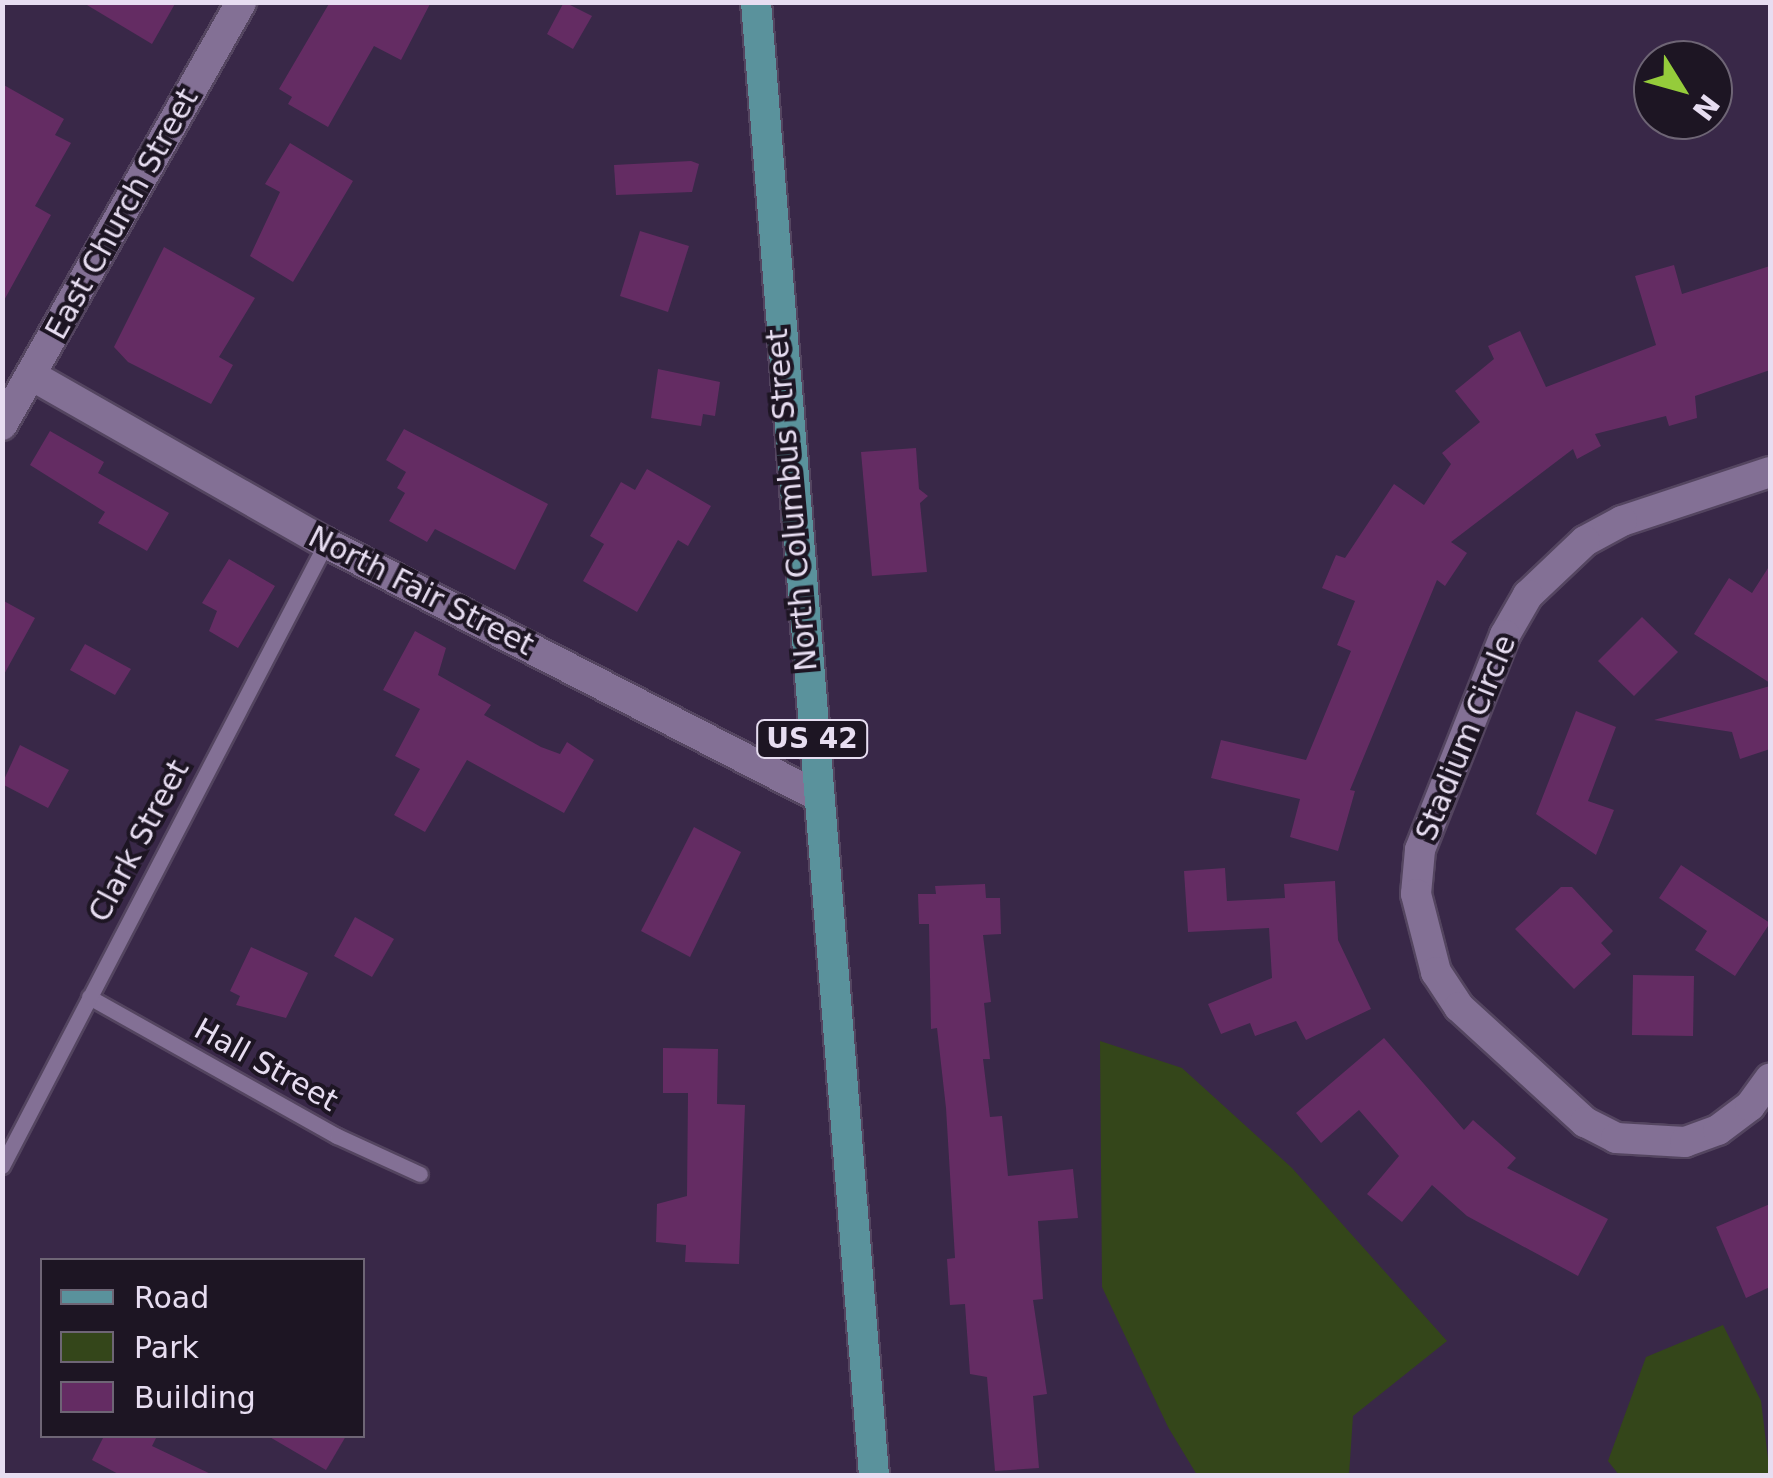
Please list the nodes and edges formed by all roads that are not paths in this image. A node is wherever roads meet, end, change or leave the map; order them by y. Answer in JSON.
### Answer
{"nodes":[{"id":1,"x":241,"y":2,"type":"edge"},
{"id":2,"x":756,"y":2,"type":"edge"},
{"id":3,"x":19,"y":380,"type":"edge"},
{"id":4,"x":2,"y":425,"type":"edge"},
{"id":5,"x":1770,"y":472,"type":"edge"},
{"id":6,"x":326,"y":542,"type":"junction"},
{"id":7,"x":816,"y":795,"type":"junction"},
{"id":8,"x":89,"y":997,"type":"junction"},
{"id":9,"x":1770,"y":1078,"type":"edge"},
{"id":10,"x":2,"y":1166,"type":"edge"},
{"id":11,"x":420,"y":1174,"type":"dead end"},
{"id":12,"x":874,"y":1476,"type":"edge"}],
"edges":[{"from":1,"to":3,"type":"street","name":"East Church Street"},
{"from":2,"to":7,"type":"main road","name":"North Columbus Street","number":"US 42"},
{"from":3,"to":4,"type":"street","name":"East Church Street"},
{"from":3,"to":6,"type":"street","name":"North Fair Street"},
{"from":5,"to":9,"type":"street","name":"Stadium Circle"},
{"from":6,"to":7,"type":"street","name":"North Fair Street"},
{"from":6,"to":8,"type":"lane","name":"Clark Street"},
{"from":7,"to":12,"type":"main road","name":"North Columbus Street","number":"US 42"},
{"from":8,"to":10,"type":"lane","name":"Clark Street"},
{"from":8,"to":11,"type":"lane","name":"Hall Street"}]}
